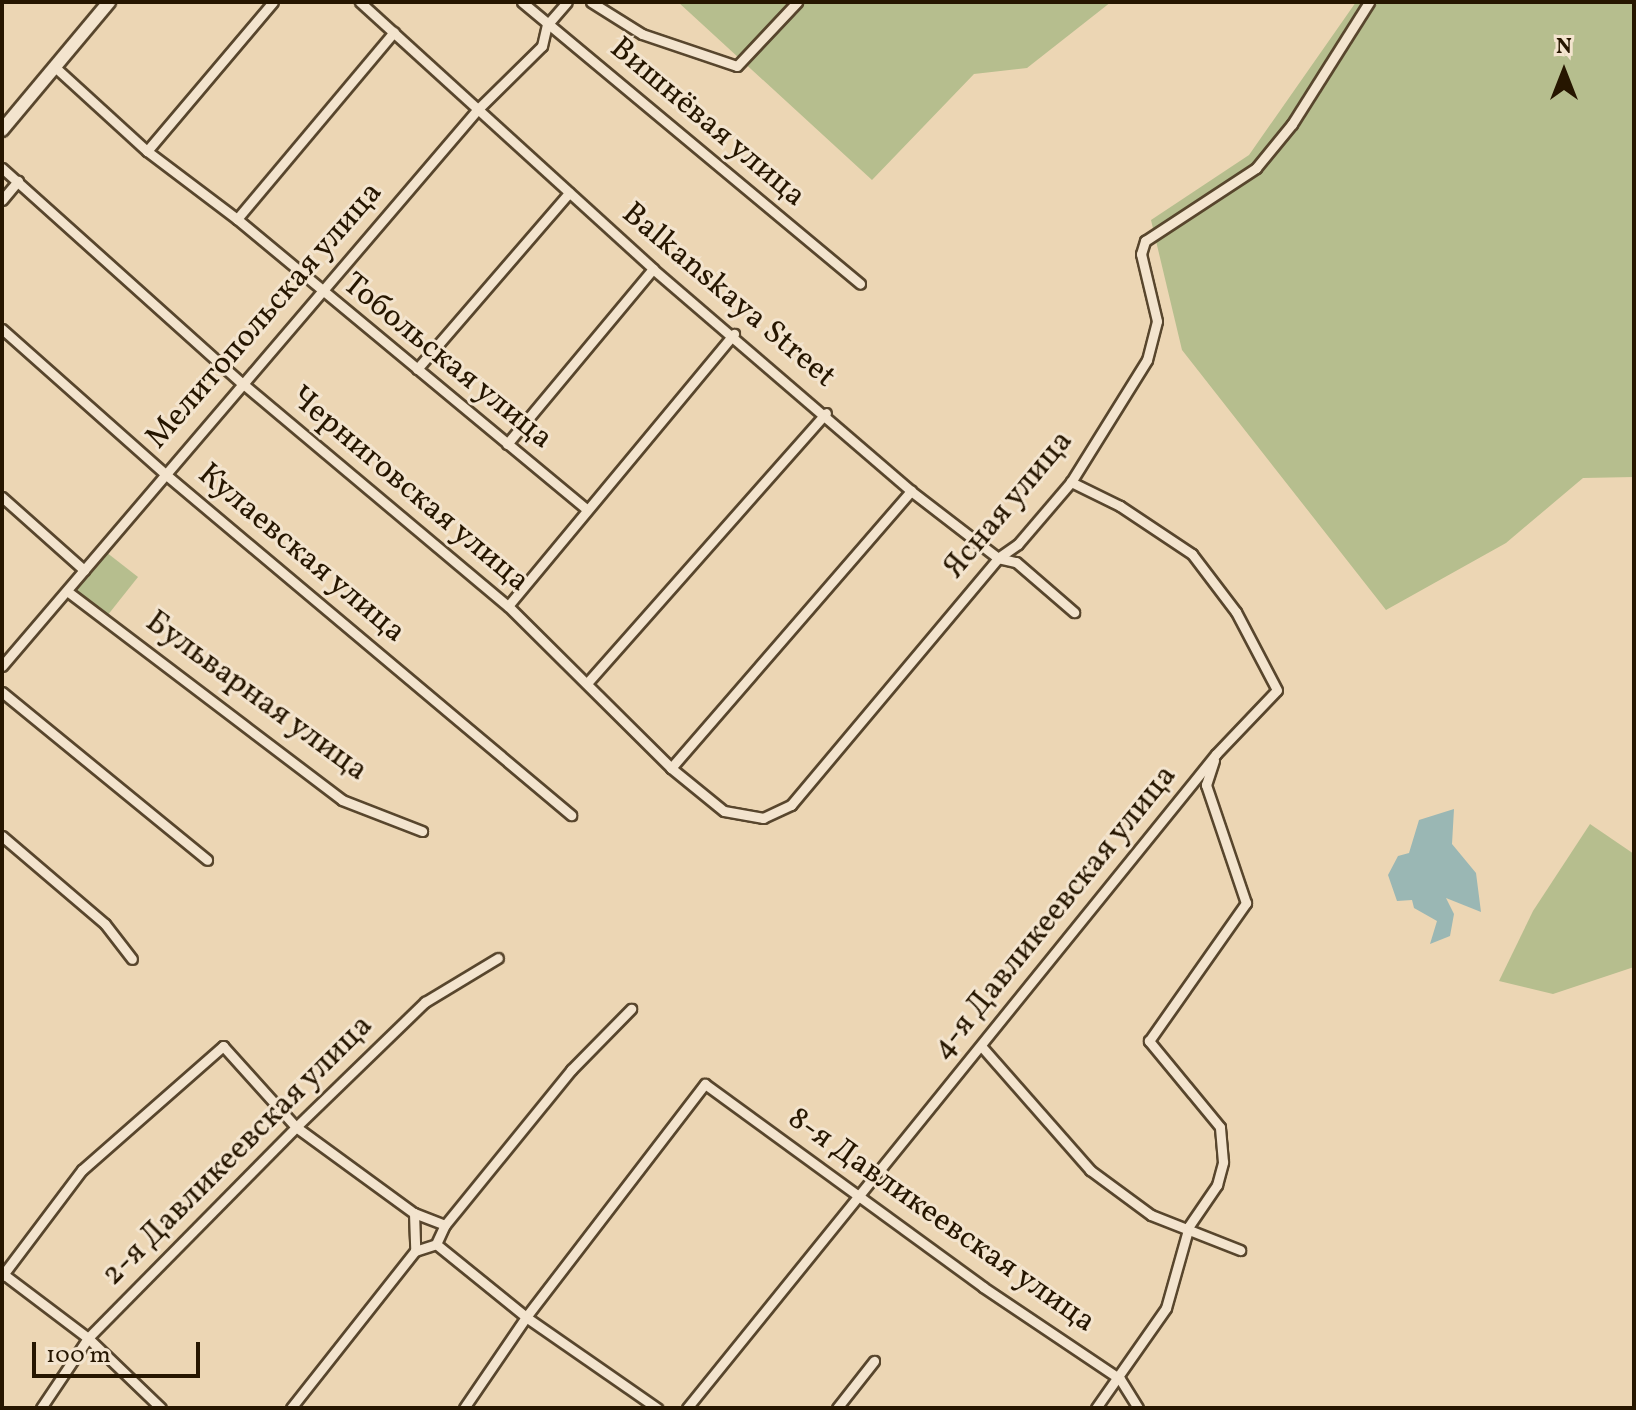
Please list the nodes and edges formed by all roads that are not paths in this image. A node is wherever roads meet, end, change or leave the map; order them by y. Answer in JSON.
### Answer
{"nodes":[{"id":1,"x":109,"y":2,"type":"edge"},
{"id":2,"x":273,"y":2,"type":"edge"},
{"id":3,"x":360,"y":2,"type":"edge"},
{"id":4,"x":522,"y":2,"type":"edge"},
{"id":5,"x":567,"y":2,"type":"edge"},
{"id":6,"x":591,"y":2,"type":"edge"},
{"id":7,"x":797,"y":2,"type":"edge"},
{"id":8,"x":1369,"y":2,"type":"edge"},
{"id":9,"x":547,"y":25,"type":"junction"},
{"id":10,"x":394,"y":32,"type":"junction"},
{"id":11,"x":56,"y":68,"type":"junction"},
{"id":12,"x":477,"y":110,"type":"junction"},
{"id":13,"x":2,"y":130,"type":"edge"},
{"id":14,"x":147,"y":151,"type":"junction"},
{"id":15,"x":2,"y":168,"type":"edge"},
{"id":16,"x":18,"y":181,"type":"junction"},
{"id":17,"x":569,"y":193,"type":"junction"},
{"id":18,"x":2,"y":200,"type":"edge"},
{"id":19,"x":237,"y":219,"type":"junction"},
{"id":20,"x":653,"y":269,"type":"junction"},
{"id":21,"x":860,"y":284,"type":"dead end"},
{"id":22,"x":321,"y":293,"type":"junction"},
{"id":23,"x":2,"y":329,"type":"edge"},
{"id":24,"x":734,"y":334,"type":"junction"},
{"id":25,"x":417,"y":369,"type":"junction"},
{"id":26,"x":242,"y":383,"type":"junction"},
{"id":27,"x":826,"y":413,"type":"junction"},
{"id":28,"x":507,"y":444,"type":"junction"},
{"id":29,"x":164,"y":473,"type":"junction"},
{"id":30,"x":1071,"y":482,"type":"junction"},
{"id":31,"x":911,"y":491,"type":"junction"},
{"id":32,"x":2,"y":497,"type":"edge"},
{"id":33,"x":587,"y":510,"type":"junction"},
{"id":34,"x":998,"y":558,"type":"junction"},
{"id":35,"x":84,"y":570,"type":"junction"},
{"id":36,"x":67,"y":591,"type":"junction"},
{"id":37,"x":508,"y":606,"type":"junction"},
{"id":38,"x":1074,"y":612,"type":"dead end"},
{"id":39,"x":2,"y":665,"type":"edge"},
{"id":40,"x":588,"y":682,"type":"junction"},
{"id":41,"x":2,"y":692,"type":"edge"},
{"id":42,"x":1216,"y":754,"type":"junction"},
{"id":43,"x":671,"y":768,"type":"junction"},
{"id":44,"x":791,"y":805,"type":"joint"},
{"id":45,"x":571,"y":815,"type":"dead end"},
{"id":46,"x":422,"y":831,"type":"dead end"},
{"id":47,"x":2,"y":836,"type":"edge"},
{"id":48,"x":207,"y":860,"type":"dead end"},
{"id":49,"x":498,"y":958,"type":"dead end"},
{"id":50,"x":132,"y":959,"type":"dead end"},
{"id":51,"x":631,"y":1009,"type":"dead end"},
{"id":52,"x":982,"y":1047,"type":"junction"},
{"id":53,"x":296,"y":1127,"type":"junction"},
{"id":54,"x":859,"y":1198,"type":"junction"},
{"id":55,"x":414,"y":1213,"type":"junction"},
{"id":56,"x":445,"y":1225,"type":"junction"},
{"id":57,"x":1189,"y":1226,"type":"junction"},
{"id":58,"x":436,"y":1244,"type":"junction"},
{"id":59,"x":1240,"y":1250,"type":"dead end"},
{"id":60,"x":415,"y":1251,"type":"junction"},
{"id":61,"x":2,"y":1275,"type":"edge"},
{"id":62,"x":526,"y":1317,"type":"junction"},
{"id":63,"x":88,"y":1338,"type":"junction"},
{"id":64,"x":874,"y":1361,"type":"dead end"},
{"id":65,"x":1120,"y":1379,"type":"junction"},
{"id":66,"x":41,"y":1408,"type":"edge"},
{"id":67,"x":161,"y":1408,"type":"edge"},
{"id":68,"x":291,"y":1408,"type":"edge"},
{"id":69,"x":464,"y":1408,"type":"edge"},
{"id":70,"x":657,"y":1408,"type":"edge"},
{"id":71,"x":687,"y":1408,"type":"edge"},
{"id":72,"x":837,"y":1408,"type":"edge"},
{"id":73,"x":1096,"y":1408,"type":"edge"},
{"id":74,"x":1138,"y":1408,"type":"edge"}],
"edges":[{"from":1,"to":11,"type":"street"},
{"from":2,"to":14,"type":"street"},
{"from":3,"to":10,"type":"street","name":"Balkanskaya Street"},
{"from":4,"to":9,"type":"street","name":"Вишнёвая улица"},
{"from":5,"to":9,"type":"street","name":"Мелитопольская улица"},
{"from":6,"to":7,"type":"street"},
{"from":8,"to":30,"type":"street","name":"Ясная улица"},
{"from":9,"to":12,"type":"street","name":"Мелитопольская улица"},
{"from":9,"to":21,"type":"street","name":"Вишнёвая улица"},
{"from":10,"to":12,"type":"street","name":"Balkanskaya Street"},
{"from":10,"to":19,"type":"street"},
{"from":11,"to":13,"type":"street"},
{"from":11,"to":14,"type":"street","name":"Тобольская улица"},
{"from":12,"to":17,"type":"street","name":"Balkanskaya Street"},
{"from":12,"to":22,"type":"street","name":"Мелитопольская улица"},
{"from":14,"to":19,"type":"street","name":"Тобольская улица"},
{"from":15,"to":16,"type":"street","name":"Черниговская улица"},
{"from":16,"to":18,"type":"street"},
{"from":16,"to":26,"type":"street","name":"Черниговская улица"},
{"from":17,"to":20,"type":"street","name":"Balkanskaya Street"},
{"from":17,"to":25,"type":"street"},
{"from":19,"to":22,"type":"street","name":"Тобольская улица"},
{"from":20,"to":24,"type":"street","name":"Balkanskaya Street"},
{"from":20,"to":28,"type":"street"},
{"from":22,"to":25,"type":"street","name":"Тобольская улица"},
{"from":22,"to":26,"type":"street","name":"Мелитопольская улица"},
{"from":23,"to":29,"type":"street","name":"Кулаевская улица"},
{"from":24,"to":27,"type":"street","name":"Balkanskaya Street"},
{"from":24,"to":33,"type":"street"},
{"from":25,"to":28,"type":"street","name":"Тобольская улица"},
{"from":26,"to":29,"type":"street","name":"Мелитопольская улица"},
{"from":26,"to":37,"type":"street","name":"Черниговская улица"},
{"from":27,"to":31,"type":"street","name":"Balkanskaya Street"},
{"from":27,"to":40,"type":"street"},
{"from":28,"to":33,"type":"street","name":"Тобольская улица"},
{"from":29,"to":35,"type":"street","name":"Мелитопольская улица"},
{"from":29,"to":45,"type":"street","name":"Кулаевская улица"},
{"from":30,"to":34,"type":"street","name":"Ясная улица"},
{"from":30,"to":42,"type":"street","name":"4-я Давликеевская улица"},
{"from":31,"to":34,"type":"street","name":"Balkanskaya Street"},
{"from":31,"to":43,"type":"street"},
{"from":32,"to":35,"type":"street"},
{"from":33,"to":37,"type":"street"},
{"from":34,"to":38,"type":"street","name":"Balkanskaya Street"},
{"from":34,"to":44,"type":"street","name":"Ясная улица"},
{"from":35,"to":36,"type":"street","name":"Мелитопольская улица"},
{"from":36,"to":39,"type":"street","name":"Мелитопольская улица"},
{"from":36,"to":46,"type":"street","name":"Бульварная улица"},
{"from":37,"to":40,"type":"street","name":"Черниговская улица"},
{"from":40,"to":43,"type":"street","name":"Черниговская улица"},
{"from":41,"to":48,"type":"street"},
{"from":42,"to":52,"type":"street","name":"4-я Давликеевская улица"},
{"from":42,"to":57,"type":"street"},
{"from":43,"to":44,"type":"street","name":"Черниговская улица"},
{"from":47,"to":50,"type":"street"},
{"from":49,"to":53,"type":"street","name":"2-я Давликеевская улица"},
{"from":51,"to":56,"type":"street"},
{"from":52,"to":54,"type":"street","name":"4-я Давликеевская улица"},
{"from":52,"to":57,"type":"street"},
{"from":53,"to":55,"type":"street"},
{"from":53,"to":61,"type":"street"},
{"from":53,"to":63,"type":"street","name":"2-я Давликеевская улица"},
{"from":54,"to":62,"type":"street","name":"8-я Давликеевская улица"},
{"from":54,"to":65,"type":"street","name":"8-я Давликеевская улица"},
{"from":54,"to":71,"type":"street","name":"4-я Давликеевская улица"},
{"from":55,"to":56,"type":"street"},
{"from":55,"to":60,"type":"street"},
{"from":56,"to":58,"type":"street"},
{"from":57,"to":59,"type":"street"},
{"from":57,"to":65,"type":"street"},
{"from":58,"to":60,"type":"street"},
{"from":58,"to":62,"type":"street"},
{"from":60,"to":68,"type":"street"},
{"from":61,"to":63,"type":"street"},
{"from":62,"to":69,"type":"street"},
{"from":62,"to":70,"type":"street"},
{"from":63,"to":66,"type":"street","name":"2-я Давликеевская улица"},
{"from":63,"to":67,"type":"street"},
{"from":64,"to":72,"type":"street"},
{"from":65,"to":73,"type":"street"},
{"from":65,"to":74,"type":"street","name":"8-я Давликеевская улица"}]}
